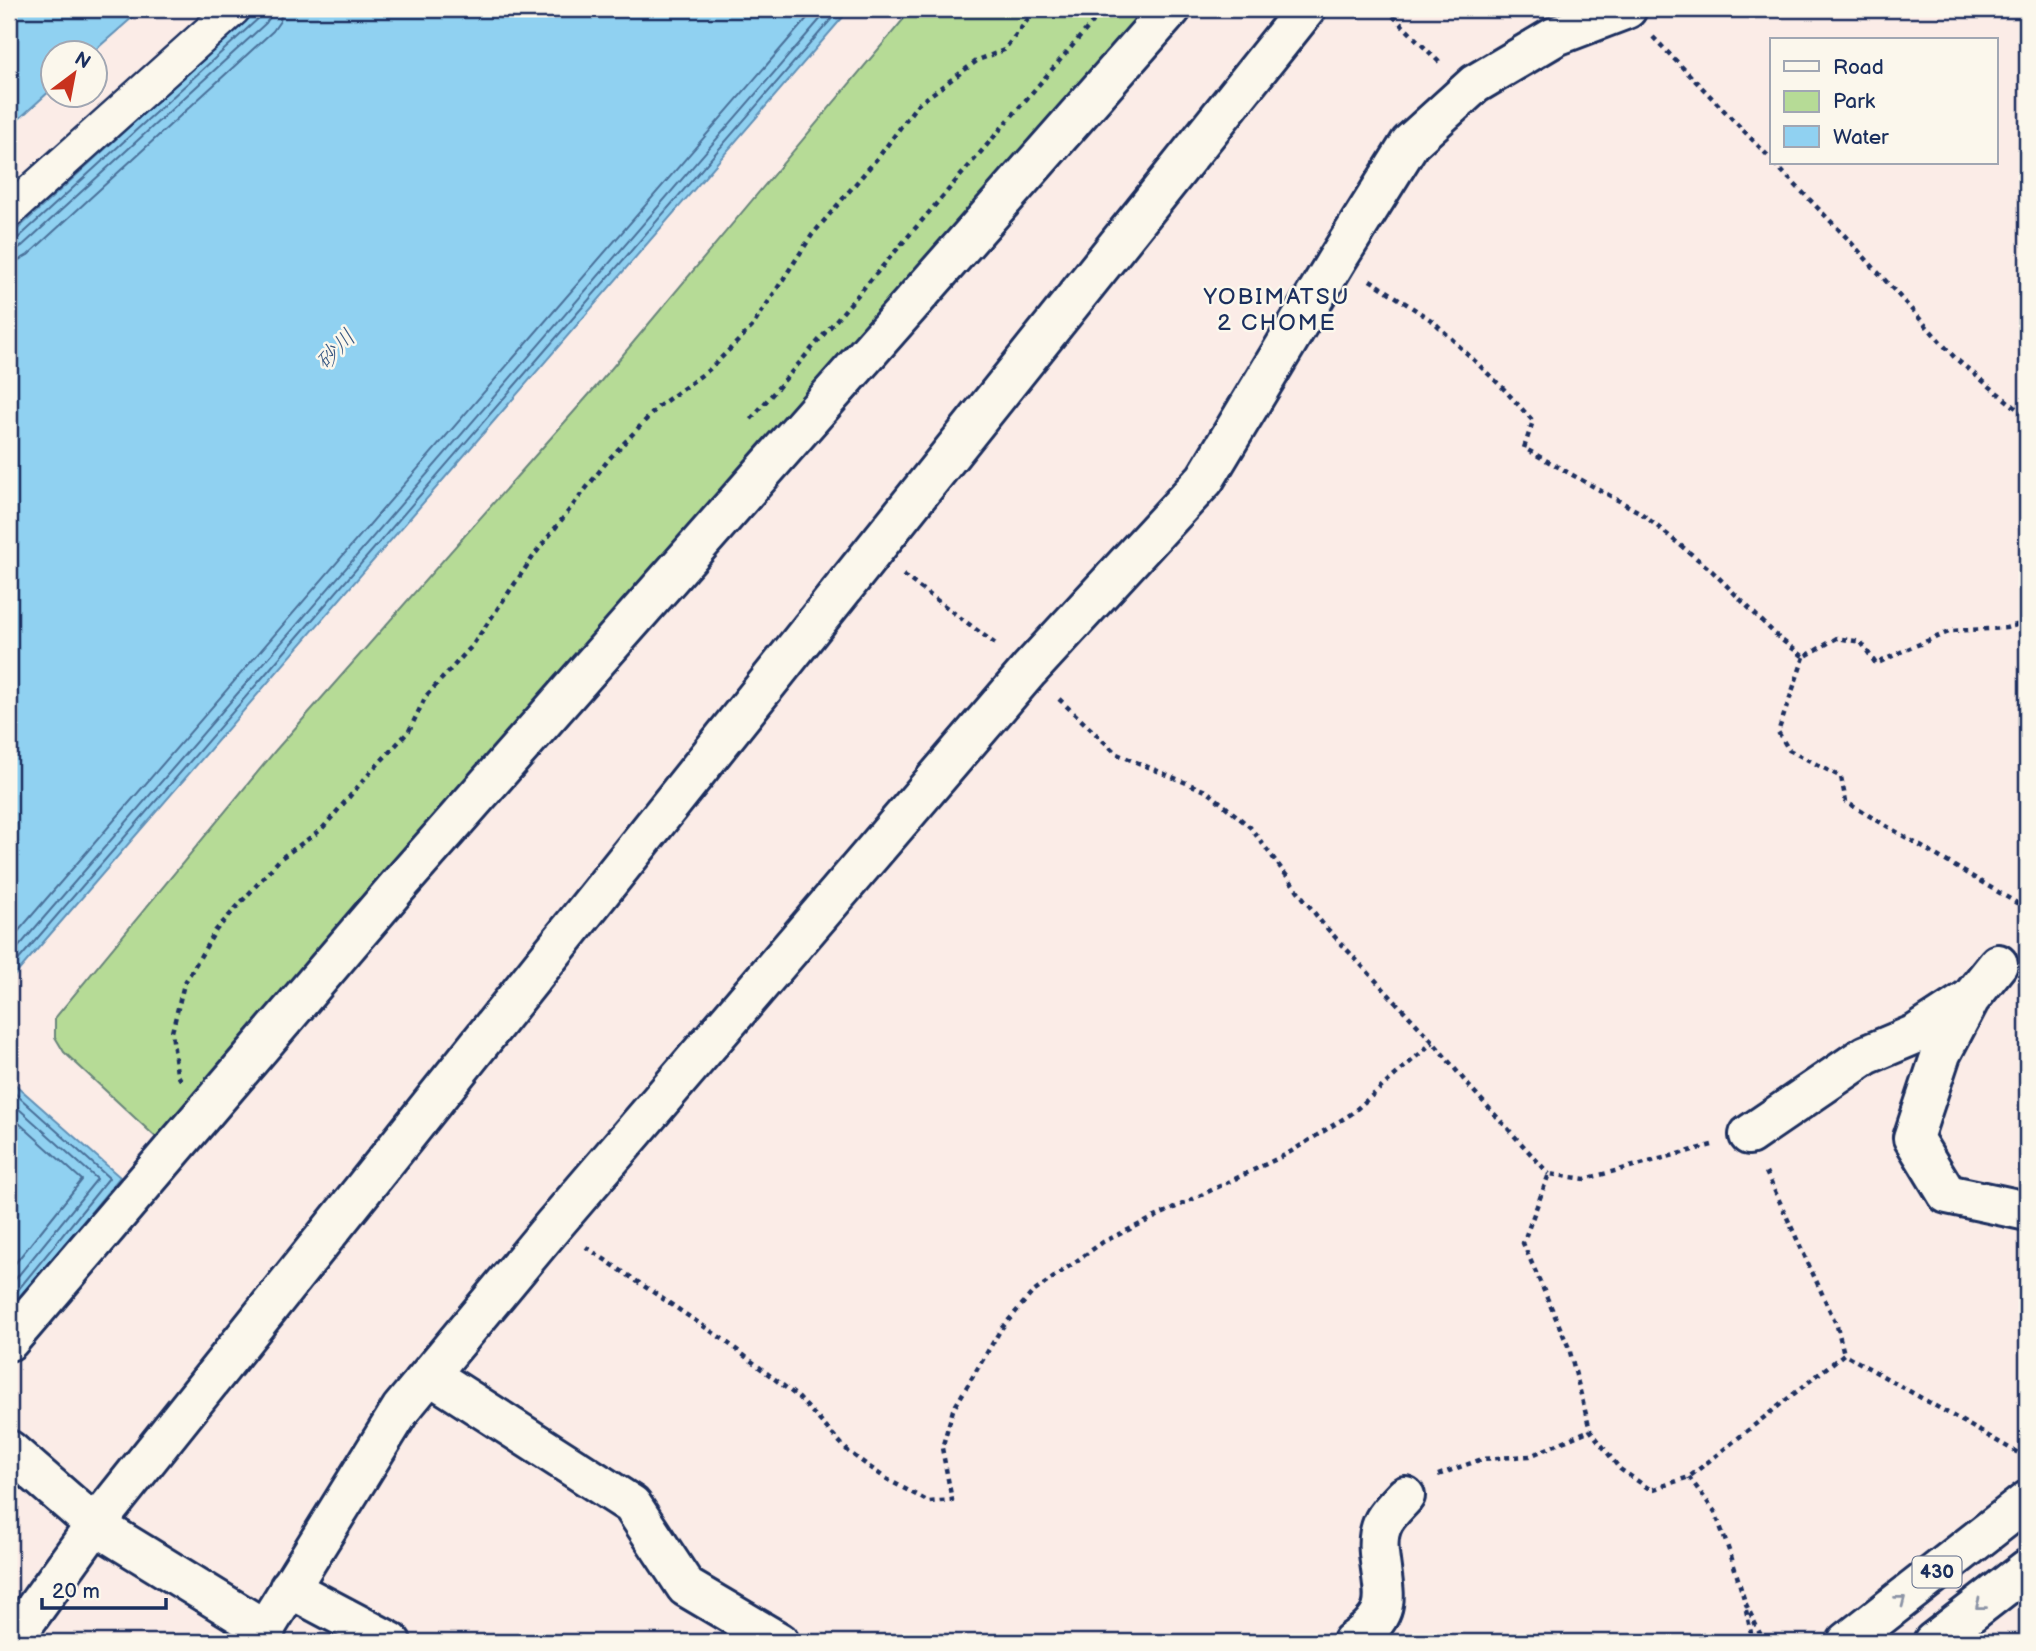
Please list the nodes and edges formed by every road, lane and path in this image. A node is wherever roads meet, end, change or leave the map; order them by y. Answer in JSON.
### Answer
{"nodes":[{"id":1,"x":234,"y":9,"type":"edge"},
{"id":2,"x":1035,"y":9,"type":"edge"},
{"id":3,"x":1171,"y":9,"type":"edge"},
{"id":4,"x":1306,"y":9,"type":"edge"},
{"id":5,"x":1386,"y":9,"type":"edge"},
{"id":6,"x":1626,"y":9,"type":"edge"},
{"id":7,"x":1468,"y":91,"type":"junction"},
{"id":8,"x":1770,"y":158,"type":"edge"},
{"id":9,"x":1776,"y":164,"type":"edge"},
{"id":10,"x":9,"y":211,"type":"edge"},
{"id":11,"x":1338,"y":258,"type":"junction"},
{"id":12,"x":2027,"y":416,"type":"edge"},
{"id":13,"x":872,"y":551,"type":"junction"},
{"id":14,"x":2027,"y":622,"type":"edge"},
{"id":15,"x":1804,"y":657,"type":"junction"},
{"id":16,"x":1029,"y":670,"type":"junction"},
{"id":17,"x":2027,"y":909,"type":"edge"},
{"id":18,"x":1997,"y":964,"type":"dead end"},
{"id":19,"x":1970,"y":999,"type":"junction"},
{"id":20,"x":1433,"y":1042,"type":"junction"},
{"id":21,"x":177,"y":1074,"type":"dead end"},
{"id":22,"x":1749,"y":1135,"type":"junction"},
{"id":23,"x":1549,"y":1174,"type":"junction"},
{"id":24,"x":2027,"y":1211,"type":"edge"},
{"id":25,"x":553,"y":1226,"type":"junction"},
{"id":26,"x":9,"y":1341,"type":"edge"},
{"id":27,"x":1844,"y":1354,"type":"junction"},
{"id":28,"x":430,"y":1375,"type":"junction"},
{"id":29,"x":1590,"y":1430,"type":"junction"},
{"id":30,"x":9,"y":1450,"type":"edge"},
{"id":31,"x":2027,"y":1458,"type":"edge"},
{"id":32,"x":1689,"y":1476,"type":"junction"},
{"id":33,"x":1405,"y":1496,"type":"joint"},
{"id":34,"x":2027,"y":1501,"type":"edge"},
{"id":35,"x":95,"y":1525,"type":"junction"},
{"id":36,"x":2027,"y":1569,"type":"edge"},
{"id":37,"x":289,"y":1588,"type":"junction"},
{"id":38,"x":1745,"y":1602,"type":"junction"},
{"id":39,"x":263,"y":1636,"type":"edge"},
{"id":40,"x":11,"y":1642,"type":"edge"},
{"id":41,"x":391,"y":1642,"type":"edge"},
{"id":42,"x":779,"y":1642,"type":"edge"},
{"id":43,"x":1352,"y":1642,"type":"edge"},
{"id":44,"x":1753,"y":1642,"type":"edge"},
{"id":45,"x":1764,"y":1642,"type":"edge"},
{"id":46,"x":1847,"y":1642,"type":"edge"},
{"id":47,"x":1933,"y":1642,"type":"edge"}],
"edges":[{"from":1,"to":10,"type":"street"},
{"from":2,"to":21,"type":"path"},
{"from":3,"to":26,"type":"main road"},
{"from":4,"to":13,"type":"main road"},
{"from":5,"to":7,"type":"path"},
{"from":6,"to":7,"type":"main road"},
{"from":6,"to":8,"type":"path"},
{"from":7,"to":11,"type":"main road"},
{"from":9,"to":12,"type":"path"},
{"from":11,"to":15,"type":"path"},
{"from":11,"to":16,"type":"main road"},
{"from":13,"to":16,"type":"path"},
{"from":13,"to":35,"type":"main road"},
{"from":14,"to":15,"type":"path"},
{"from":15,"to":17,"type":"path"},
{"from":16,"to":20,"type":"path"},
{"from":16,"to":25,"type":"main road"},
{"from":18,"to":19,"type":"main road"},
{"from":19,"to":22,"type":"main road"},
{"from":19,"to":24,"type":"main road"},
{"from":20,"to":23,"type":"path"},
{"from":20,"to":25,"type":"path"},
{"from":22,"to":23,"type":"path"},
{"from":22,"to":27,"type":"path"},
{"from":23,"to":29,"type":"path"},
{"from":25,"to":28,"type":"main road"},
{"from":27,"to":31,"type":"path"},
{"from":27,"to":32,"type":"path"},
{"from":28,"to":37,"type":"main road"},
{"from":28,"to":42,"type":"main road"},
{"from":29,"to":32,"type":"path"},
{"from":29,"to":33,"type":"path"},
{"from":30,"to":35,"type":"main road"},
{"from":32,"to":38,"type":"path"},
{"from":33,"to":43,"type":"main road"},
{"from":46,"to":34,"type":"main road","number":"430","one_way":true},
{"from":35,"to":39,"type":"main road"},
{"from":35,"to":40,"type":"main road"},
{"from":36,"to":47,"type":"main road","number":"430","one_way":true},
{"from":37,"to":39,"type":"main road"},
{"from":37,"to":41,"type":"main road"},
{"from":38,"to":44,"type":"path"},
{"from":38,"to":45,"type":"path"}]}
